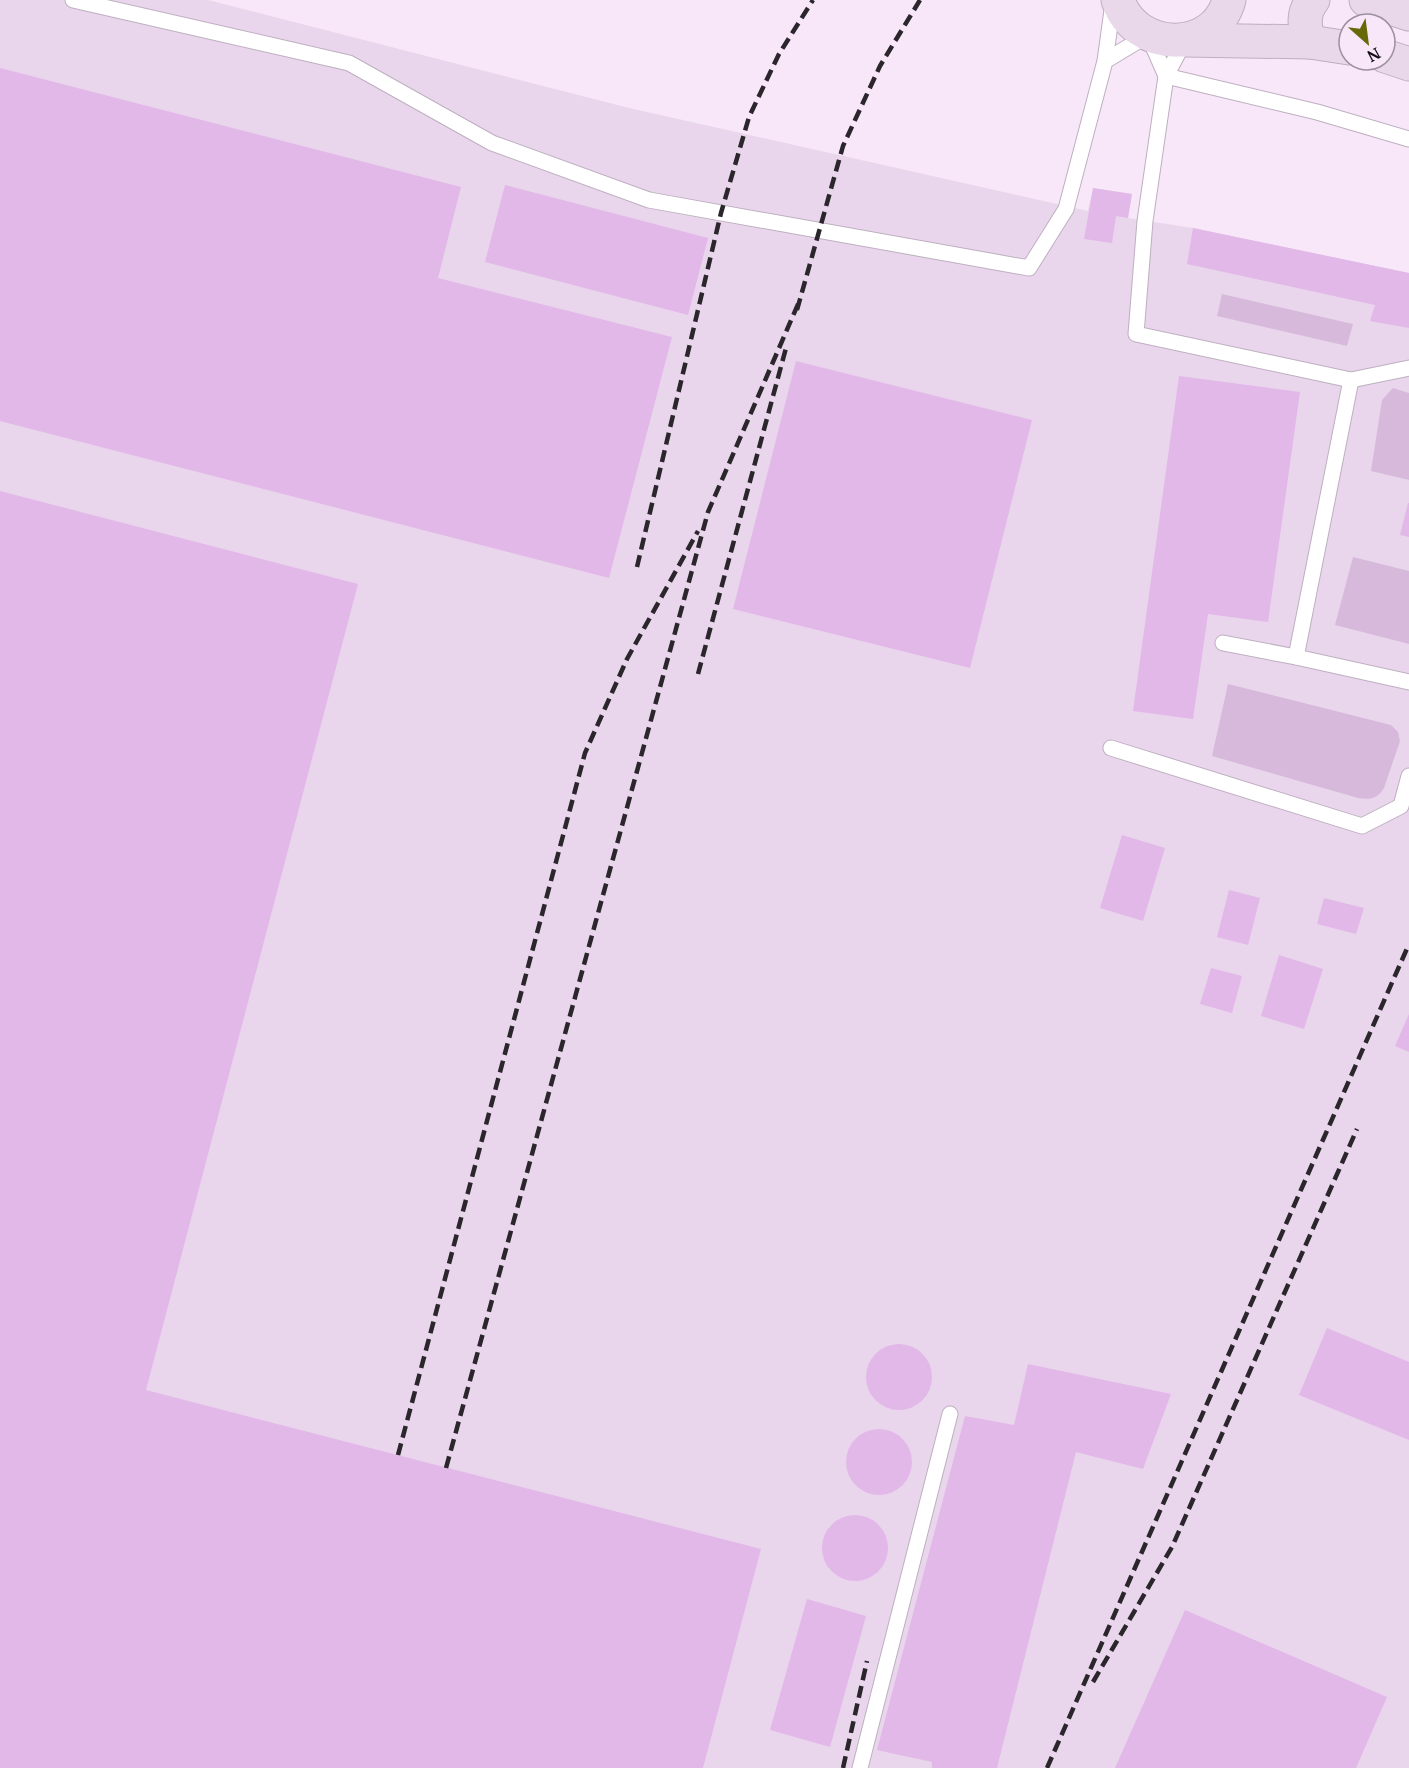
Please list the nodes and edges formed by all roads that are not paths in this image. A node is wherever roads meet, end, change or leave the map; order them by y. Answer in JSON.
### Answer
{"nodes":[{"id":1,"x":73,"y":0,"type":"edge"},
{"id":2,"x":1116,"y":0,"type":"edge"},
{"id":3,"x":1229,"y":0,"type":"edge"},
{"id":4,"x":1313,"y":0,"type":"edge"},
{"id":5,"x":1366,"y":0,"type":"edge"},
{"id":6,"x":1409,"y":14,"type":"edge"},
{"id":7,"x":1148,"y":35,"type":"junction"},
{"id":8,"x":1185,"y":40,"type":"junction"},
{"id":9,"x":1310,"y":42,"type":"junction"},
{"id":10,"x":1337,"y":46,"type":"edge"},
{"id":11,"x":1105,"y":61,"type":"junction"},
{"id":12,"x":1166,"y":76,"type":"junction"},
{"id":13,"x":1409,"y":139,"type":"edge"},
{"id":14,"x":1409,"y":368,"type":"edge"},
{"id":15,"x":1351,"y":380,"type":"junction"},
{"id":16,"x":1223,"y":643,"type":"dead end"},
{"id":17,"x":1296,"y":657,"type":"junction"},
{"id":18,"x":1409,"y":682,"type":"edge"},
{"id":19,"x":1111,"y":748,"type":"dead end"},
{"id":20,"x":1409,"y":776,"type":"edge"},
{"id":21,"x":950,"y":1413,"type":"dead end"},
{"id":22,"x":860,"y":1768,"type":"edge"}],
"edges":[{"from":1,"to":11,"type":"lane"},
{"from":2,"to":7,"type":"street"},
{"from":2,"to":11,"type":"lane"},
{"from":3,"to":8,"type":"street"},
{"from":4,"to":9,"type":"street"},
{"from":5,"to":6,"type":"street"},
{"from":7,"to":8,"type":"street"},
{"from":7,"to":11,"type":"lane"},
{"from":7,"to":12,"type":"lane"},
{"from":8,"to":9,"type":"street"},
{"from":8,"to":12,"type":"lane"},
{"from":9,"to":10,"type":"street"},
{"from":12,"to":13,"type":"lane"},
{"from":12,"to":15,"type":"lane"},
{"from":14,"to":15,"type":"lane"},
{"from":15,"to":17,"type":"lane"},
{"from":16,"to":17,"type":"lane"},
{"from":17,"to":18,"type":"lane"},
{"from":19,"to":20,"type":"lane"},
{"from":21,"to":22,"type":"lane"}]}
